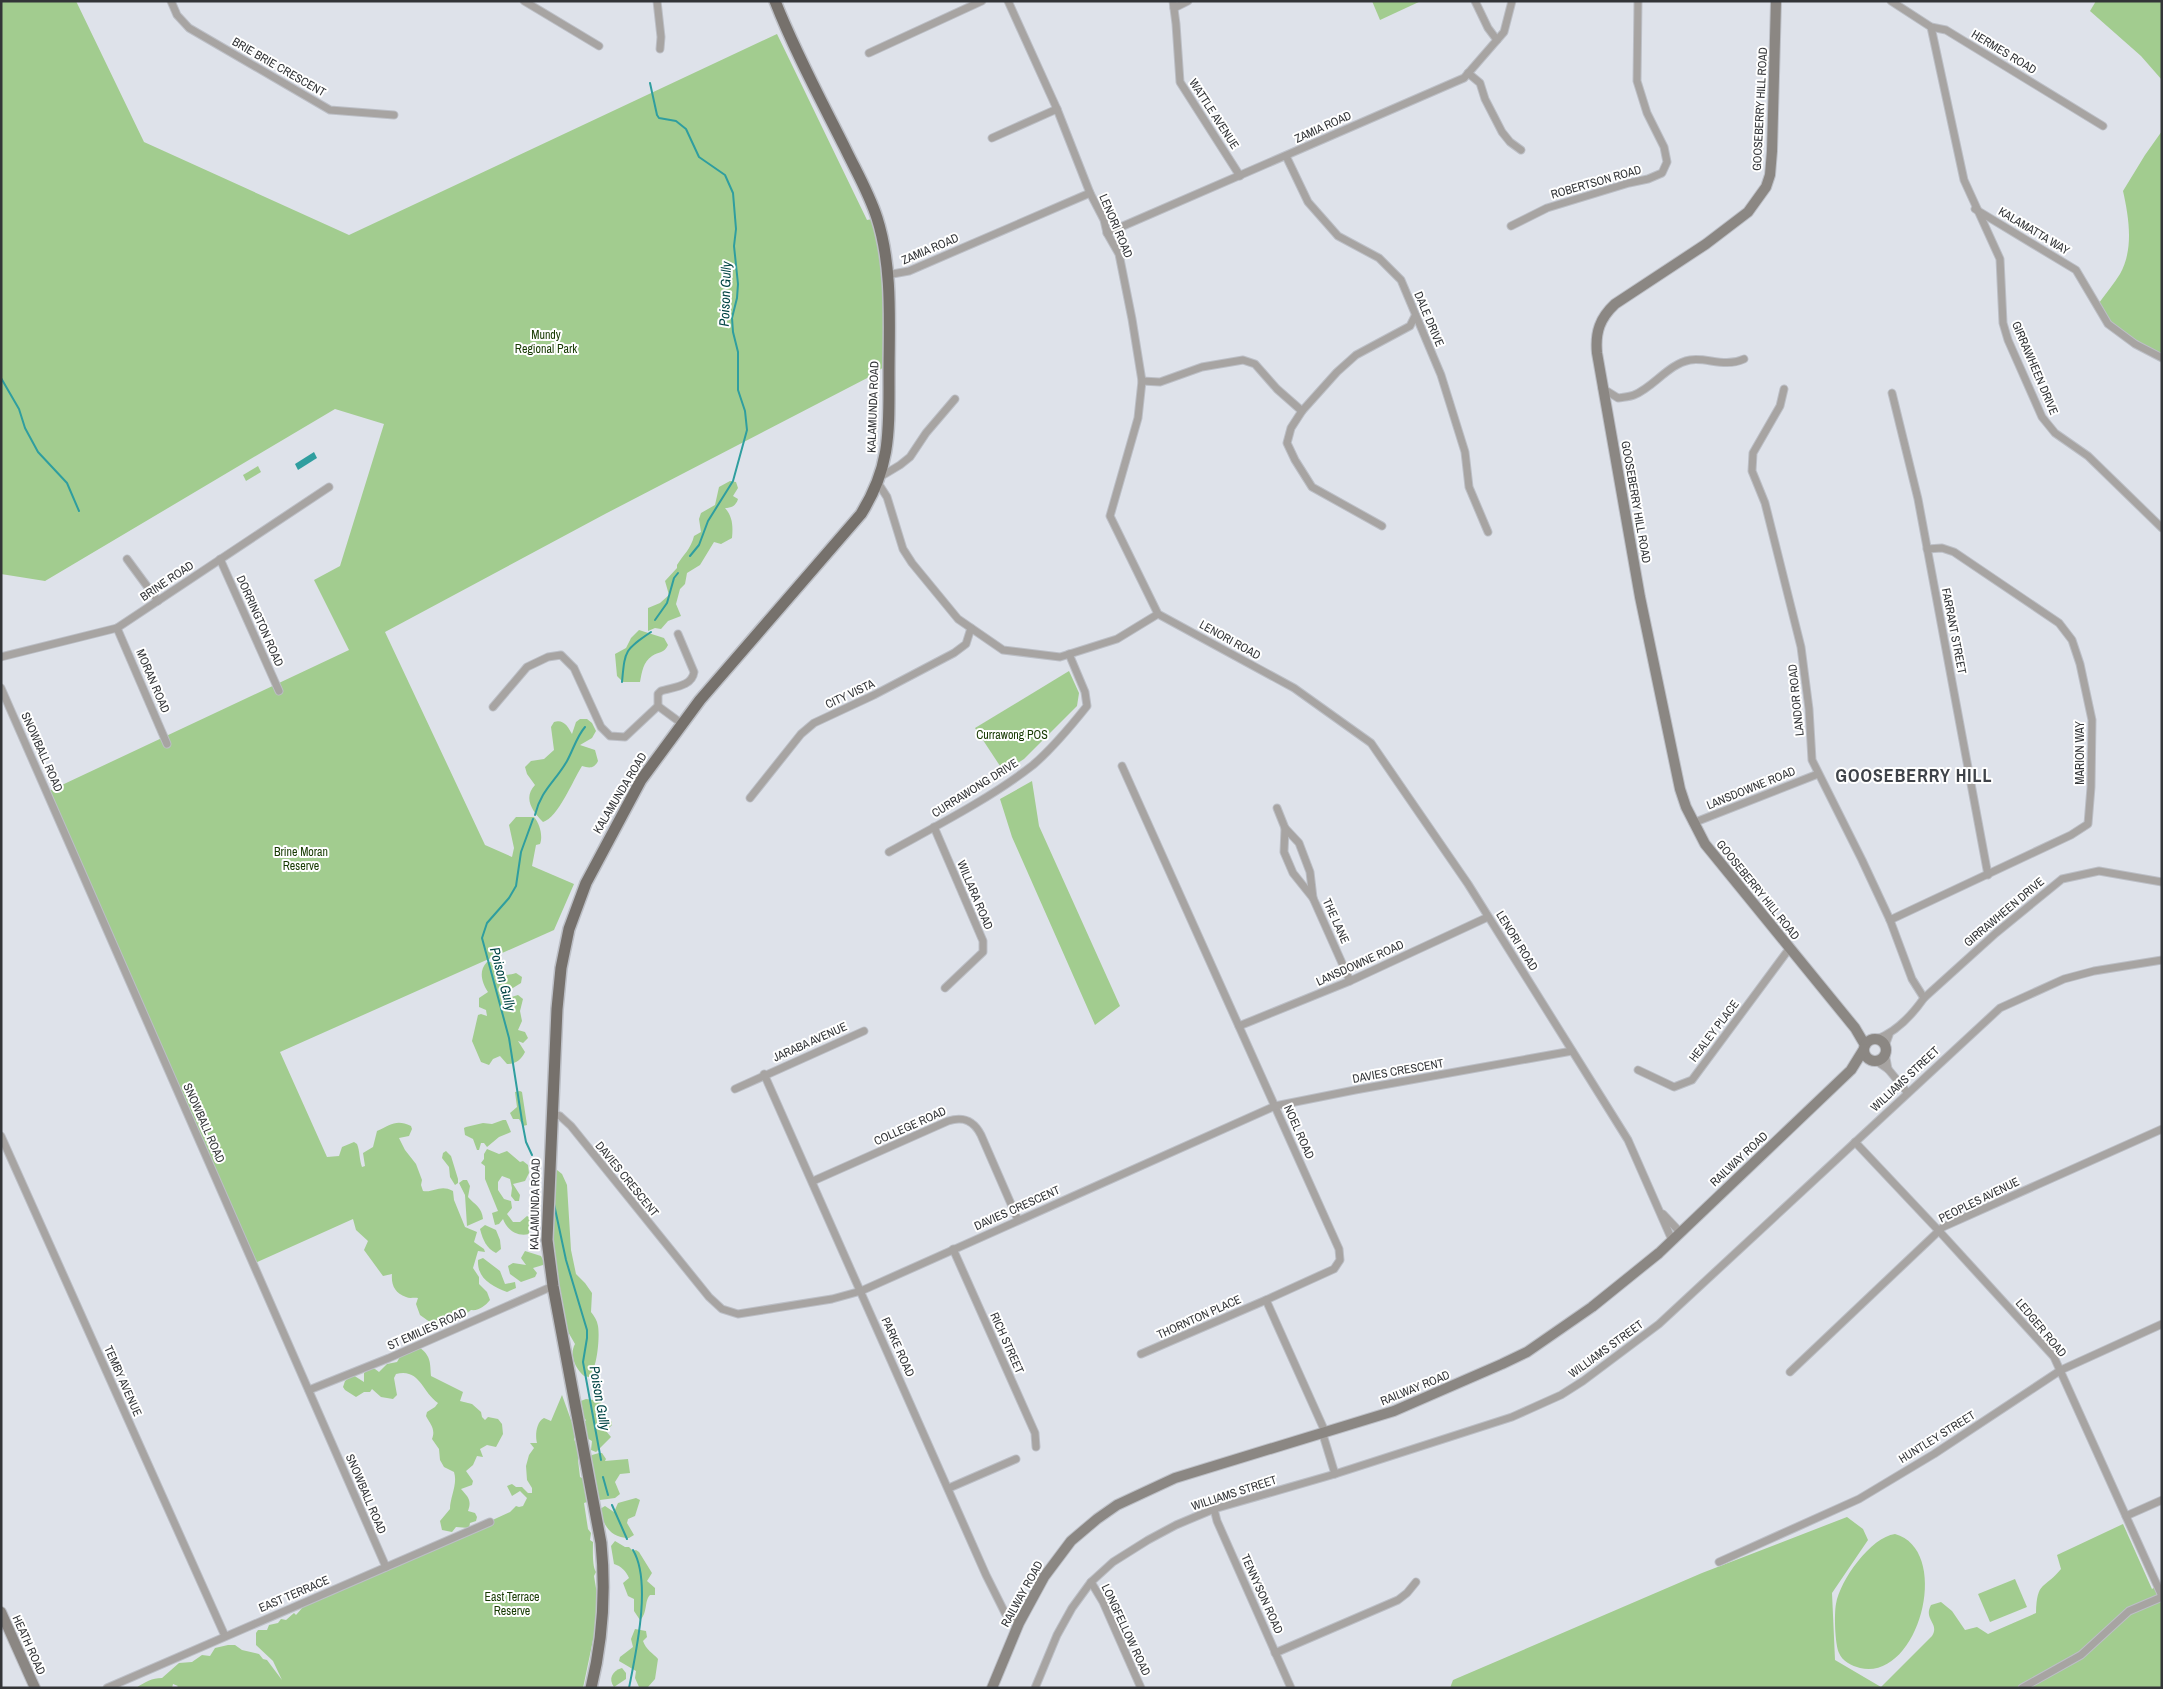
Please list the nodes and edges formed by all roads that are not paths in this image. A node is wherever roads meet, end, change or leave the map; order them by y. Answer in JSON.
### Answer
{"nodes":[{"id":1,"x":171,"y":1,"type":"edge"},
{"id":2,"x":524,"y":1,"type":"edge"},
{"id":3,"x":657,"y":1,"type":"edge"},
{"id":4,"x":775,"y":1,"type":"edge"},
{"id":5,"x":982,"y":1,"type":"edge"},
{"id":6,"x":1008,"y":1,"type":"edge"},
{"id":7,"x":1188,"y":1,"type":"edge"},
{"id":8,"x":1475,"y":1,"type":"edge"},
{"id":9,"x":1512,"y":1,"type":"edge"},
{"id":10,"x":1638,"y":1,"type":"edge"},
{"id":11,"x":1776,"y":1,"type":"edge"},
{"id":12,"x":1891,"y":1,"type":"edge"},
{"id":13,"x":1173,"y":5,"type":"edge"},
{"id":14,"x":1930,"y":27,"type":"junction"},
{"id":15,"x":1497,"y":40,"type":"junction"},
{"id":16,"x":599,"y":46,"type":"dead end"},
{"id":17,"x":660,"y":48,"type":"dead end"},
{"id":18,"x":869,"y":54,"type":"dead end"},
{"id":19,"x":1468,"y":73,"type":"junction"},
{"id":20,"x":1057,"y":109,"type":"junction"},
{"id":21,"x":394,"y":115,"type":"dead end"},
{"id":22,"x":2103,"y":126,"type":"dead end"},
{"id":23,"x":992,"y":138,"type":"dead end"},
{"id":24,"x":1521,"y":150,"type":"dead end"},
{"id":25,"x":1286,"y":156,"type":"junction"},
{"id":26,"x":1240,"y":176,"type":"junction"},
{"id":27,"x":1090,"y":192,"type":"junction"},
{"id":28,"x":1975,"y":209,"type":"junction"},
{"id":29,"x":1511,"y":226,"type":"dead end"},
{"id":30,"x":1107,"y":233,"type":"junction"},
{"id":31,"x":887,"y":275,"type":"junction"},
{"id":32,"x":1415,"y":316,"type":"junction"},
{"id":33,"x":2162,"y":358,"type":"edge"},
{"id":34,"x":1744,"y":359,"type":"dead end"},
{"id":35,"x":1142,"y":381,"type":"junction"},
{"id":36,"x":1602,"y":388,"type":"junction"},
{"id":37,"x":1784,"y":389,"type":"dead end"},
{"id":38,"x":1892,"y":393,"type":"dead end"},
{"id":39,"x":955,"y":399,"type":"dead end"},
{"id":40,"x":1302,"y":411,"type":"junction"},
{"id":41,"x":879,"y":480,"type":"junction"},
{"id":42,"x":329,"y":487,"type":"dead end"},
{"id":43,"x":1382,"y":526,"type":"dead end"},
{"id":44,"x":2162,"y":528,"type":"edge"},
{"id":45,"x":1488,"y":532,"type":"dead end"},
{"id":46,"x":1927,"y":549,"type":"junction"},
{"id":47,"x":127,"y":559,"type":"dead end"},
{"id":48,"x":220,"y":560,"type":"junction"},
{"id":49,"x":158,"y":601,"type":"junction"},
{"id":50,"x":1158,"y":614,"type":"junction"},
{"id":51,"x":117,"y":628,"type":"junction"},
{"id":52,"x":971,"y":628,"type":"junction"},
{"id":53,"x":678,"y":634,"type":"dead end"},
{"id":54,"x":1069,"y":654,"type":"junction"},
{"id":55,"x":1,"y":657,"type":"edge"},
{"id":56,"x":1,"y":688,"type":"edge"},
{"id":57,"x":279,"y":691,"type":"dead end"},
{"id":58,"x":658,"y":706,"type":"junction"},
{"id":59,"x":493,"y":707,"type":"dead end"},
{"id":60,"x":681,"y":723,"type":"junction"},
{"id":61,"x":168,"y":744,"type":"dead end"},
{"id":62,"x":1122,"y":766,"type":"dead end"},
{"id":63,"x":1818,"y":774,"type":"junction"},
{"id":64,"x":750,"y":798,"type":"dead end"},
{"id":65,"x":1277,"y":808,"type":"dead end"},
{"id":66,"x":1693,"y":823,"type":"junction"},
{"id":67,"x":934,"y":827,"type":"junction"},
{"id":68,"x":1285,"y":828,"type":"junction"},
{"id":69,"x":889,"y":852,"type":"dead end"},
{"id":70,"x":1988,"y":875,"type":"junction"},
{"id":71,"x":2162,"y":882,"type":"edge"},
{"id":72,"x":1313,"y":898,"type":"junction"},
{"id":73,"x":1488,"y":918,"type":"junction"},
{"id":74,"x":1890,"y":920,"type":"junction"},
{"id":75,"x":1789,"y":949,"type":"junction"},
{"id":76,"x":2162,"y":960,"type":"edge"},
{"id":77,"x":1350,"y":981,"type":"junction"},
{"id":78,"x":945,"y":988,"type":"dead end"},
{"id":79,"x":1924,"y":998,"type":"junction"},
{"id":80,"x":1240,"y":1026,"type":"junction"},
{"id":81,"x":1855,"y":1028,"type":"junction"},
{"id":82,"x":864,"y":1030,"type":"dead end"},
{"id":83,"x":1880,"y":1044,"type":"junction"},
{"id":84,"x":1864,"y":1047,"type":"junction"},
{"id":85,"x":1572,"y":1051,"type":"junction"},
{"id":86,"x":1872,"y":1060,"type":"junction"},
{"id":87,"x":1888,"y":1069,"type":"junction"},
{"id":88,"x":1638,"y":1070,"type":"dead end"},
{"id":89,"x":1851,"y":1070,"type":"junction"},
{"id":90,"x":764,"y":1074,"type":"junction"},
{"id":91,"x":735,"y":1089,"type":"dead end"},
{"id":92,"x":1907,"y":1092,"type":"junction"},
{"id":93,"x":1275,"y":1106,"type":"junction"},
{"id":94,"x":552,"y":1113,"type":"junction"},
{"id":95,"x":2162,"y":1129,"type":"edge"},
{"id":96,"x":1,"y":1136,"type":"edge"},
{"id":97,"x":1855,"y":1142,"type":"junction"},
{"id":98,"x":813,"y":1181,"type":"junction"},
{"id":99,"x":1663,"y":1214,"type":"junction"},
{"id":100,"x":1018,"y":1220,"type":"junction"},
{"id":101,"x":1940,"y":1231,"type":"junction"},
{"id":102,"x":1680,"y":1232,"type":"junction"},
{"id":103,"x":1672,"y":1240,"type":"junction"},
{"id":104,"x":953,"y":1250,"type":"junction"},
{"id":105,"x":553,"y":1286,"type":"junction"},
{"id":106,"x":861,"y":1291,"type":"junction"},
{"id":107,"x":1266,"y":1300,"type":"junction"},
{"id":108,"x":2162,"y":1324,"type":"edge"},
{"id":109,"x":1141,"y":1354,"type":"dead end"},
{"id":110,"x":2061,"y":1370,"type":"junction"},
{"id":111,"x":1790,"y":1372,"type":"dead end"},
{"id":112,"x":309,"y":1390,"type":"junction"},
{"id":113,"x":1323,"y":1432,"type":"junction"},
{"id":114,"x":1036,"y":1447,"type":"dead end"},
{"id":115,"x":1016,"y":1459,"type":"dead end"},
{"id":116,"x":1335,"y":1474,"type":"junction"},
{"id":117,"x":949,"y":1488,"type":"junction"},
{"id":118,"x":2162,"y":1500,"type":"edge"},
{"id":119,"x":1214,"y":1509,"type":"junction"},
{"id":120,"x":2126,"y":1516,"type":"junction"},
{"id":121,"x":490,"y":1522,"type":"dead end"},
{"id":122,"x":1719,"y":1562,"type":"dead end"},
{"id":123,"x":386,"y":1567,"type":"junction"},
{"id":124,"x":1091,"y":1582,"type":"junction"},
{"id":125,"x":1416,"y":1582,"type":"dead end"},
{"id":126,"x":2162,"y":1596,"type":"edge"},
{"id":127,"x":1,"y":1612,"type":"edge"},
{"id":128,"x":1019,"y":1623,"type":"junction"},
{"id":129,"x":225,"y":1636,"type":"junction"},
{"id":130,"x":1275,"y":1653,"type":"junction"},
{"id":131,"x":35,"y":1688,"type":"edge"},
{"id":132,"x":107,"y":1688,"type":"edge"},
{"id":133,"x":591,"y":1688,"type":"edge"},
{"id":134,"x":992,"y":1688,"type":"edge"},
{"id":135,"x":1035,"y":1688,"type":"edge"},
{"id":136,"x":1141,"y":1688,"type":"edge"},
{"id":137,"x":1291,"y":1688,"type":"edge"},
{"id":138,"x":2022,"y":1688,"type":"edge"}],
"edges":[{"from":1,"to":21,"type":"street","name":"BRIE BRIE CRESCENT"},
{"from":2,"to":16,"type":"street"},
{"from":3,"to":17,"type":"street"},
{"from":4,"to":31,"type":"main road","name":"KALAMUNDA ROAD"},
{"from":5,"to":18,"type":"street"},
{"from":6,"to":20,"type":"street","name":"LENORI ROAD"},
{"from":7,"to":13,"type":"street"},
{"from":8,"to":15,"type":"street"},
{"from":9,"to":15,"type":"street","name":"ZAMIA ROAD"},
{"from":10,"to":29,"type":"street","name":"ROBERTSON ROAD"},
{"from":11,"to":36,"type":"street","name":"GOOSEBERRY HILL ROAD"},
{"from":12,"to":14,"type":"street","name":"HERMES ROAD"},
{"from":13,"to":26,"type":"street","name":"WATTLE AVENUE"},
{"from":14,"to":22,"type":"street","name":"HERMES ROAD"},
{"from":14,"to":28,"type":"street","name":"GIRRAWHEEN DRIVE"},
{"from":15,"to":19,"type":"street","name":"ZAMIA ROAD"},
{"from":19,"to":24,"type":"street"},
{"from":19,"to":25,"type":"street","name":"ZAMIA ROAD"},
{"from":20,"to":23,"type":"street"},
{"from":20,"to":27,"type":"street","name":"LENORI ROAD"},
{"from":25,"to":26,"type":"street","name":"ZAMIA ROAD"},
{"from":25,"to":32,"type":"street","name":"DALE DRIVE"},
{"from":26,"to":30,"type":"street","name":"ZAMIA ROAD"},
{"from":27,"to":30,"type":"street","name":"LENORI ROAD"},
{"from":27,"to":31,"type":"street","name":"ZAMIA ROAD"},
{"from":28,"to":33,"type":"street","name":"KALAMATTA WAY"},
{"from":28,"to":44,"type":"street","name":"GIRRAWHEEN DRIVE"},
{"from":30,"to":35,"type":"street","name":"LENORI ROAD"},
{"from":31,"to":41,"type":"main road","name":"KALAMUNDA ROAD"},
{"from":32,"to":40,"type":"street"},
{"from":32,"to":45,"type":"street","name":"DALE DRIVE"},
{"from":34,"to":36,"type":"street"},
{"from":35,"to":40,"type":"street"},
{"from":35,"to":50,"type":"street","name":"LENORI ROAD"},
{"from":36,"to":66,"type":"street","name":"GOOSEBERRY HILL ROAD"},
{"from":37,"to":63,"type":"street","name":"LANDOR ROAD"},
{"from":38,"to":46,"type":"street","name":"FARRANT STREET"},
{"from":39,"to":41,"type":"street"},
{"from":40,"to":43,"type":"street"},
{"from":41,"to":52,"type":"street"},
{"from":41,"to":60,"type":"main road","name":"KALAMUNDA ROAD"},
{"from":42,"to":48,"type":"street","name":"BRINE ROAD"},
{"from":46,"to":70,"type":"street","name":"FARRANT STREET"},
{"from":46,"to":70,"type":"street","name":"MARION WAY"},
{"from":47,"to":49,"type":"street"},
{"from":48,"to":49,"type":"street","name":"BRINE ROAD"},
{"from":48,"to":57,"type":"street","name":"DORRINGTON ROAD"},
{"from":49,"to":51,"type":"street","name":"BRINE ROAD"},
{"from":50,"to":54,"type":"street"},
{"from":50,"to":73,"type":"street","name":"LENORI ROAD"},
{"from":51,"to":55,"type":"street","name":"BRINE ROAD"},
{"from":51,"to":61,"type":"street","name":"MORAN ROAD"},
{"from":52,"to":54,"type":"street"},
{"from":52,"to":64,"type":"street","name":"CITY VISTA"},
{"from":53,"to":58,"type":"street"},
{"from":54,"to":67,"type":"street","name":"CURRAWONG DRIVE"},
{"from":56,"to":112,"type":"street","name":"SNOWBALL ROAD"},
{"from":58,"to":59,"type":"street"},
{"from":58,"to":60,"type":"street"},
{"from":60,"to":94,"type":"main road","name":"KALAMUNDA ROAD"},
{"from":62,"to":80,"type":"street","name":"NOEL ROAD"},
{"from":63,"to":66,"type":"street","name":"LANSDOWNE ROAD"},
{"from":63,"to":74,"type":"street","name":"LANDOR ROAD"},
{"from":65,"to":68,"type":"street","name":"THE LANE"},
{"from":66,"to":75,"type":"street","name":"GOOSEBERRY HILL ROAD"},
{"from":67,"to":69,"type":"street","name":"CURRAWONG DRIVE"},
{"from":67,"to":78,"type":"street","name":"WILLARA ROAD"},
{"from":68,"to":72,"type":"street","name":"THE LANE"},
{"from":68,"to":72,"type":"street","name":"THE LANE"},
{"from":70,"to":74,"type":"street","name":"MARION WAY"},
{"from":71,"to":79,"type":"street","name":"GIRRAWHEEN DRIVE"},
{"from":72,"to":77,"type":"street","name":"THE LANE"},
{"from":73,"to":77,"type":"street","name":"LANSDOWNE ROAD"},
{"from":73,"to":85,"type":"street","name":"LENORI ROAD"},
{"from":74,"to":79,"type":"street","name":"LANDOR ROAD"},
{"from":75,"to":81,"type":"street","name":"GOOSEBERRY HILL ROAD"},
{"from":75,"to":88,"type":"street","name":"HEALEY PLACE"},
{"from":76,"to":92,"type":"street","name":"WILLIAMS STREET"},
{"from":77,"to":80,"type":"street","name":"LANSDOWNE ROAD"},
{"from":79,"to":83,"type":"street","name":"GIRRAWHEEN DRIVE"},
{"from":80,"to":93,"type":"street","name":"NOEL ROAD"},
{"from":81,"to":83,"type":"street","name":"GOOSEBERRY HILL ROAD"},
{"from":81,"to":84,"type":"street","name":"GOOSEBERRY HILL ROAD"},
{"from":82,"to":90,"type":"street","name":"JARABA AVENUE"},
{"from":83,"to":84,"type":"street"},
{"from":83,"to":86,"type":"street"},
{"from":83,"to":87,"type":"street"},
{"from":84,"to":86,"type":"street"},
{"from":84,"to":89,"type":"street","name":"RAILWAY ROAD"},
{"from":85,"to":93,"type":"street","name":"DAVIES CRESCENT"},
{"from":85,"to":99,"type":"street","name":"LENORI ROAD"},
{"from":86,"to":87,"type":"street"},
{"from":86,"to":89,"type":"street","name":"RAILWAY ROAD"},
{"from":87,"to":92,"type":"street"},
{"from":89,"to":102,"type":"street","name":"RAILWAY ROAD"},
{"from":90,"to":91,"type":"street","name":"JARABA AVENUE"},
{"from":90,"to":98,"type":"street","name":"PARKE ROAD"},
{"from":92,"to":97,"type":"street","name":"WILLIAMS STREET"},
{"from":93,"to":100,"type":"street","name":"DAVIES CRESCENT"},
{"from":93,"to":107,"type":"street","name":"NOEL ROAD"},
{"from":94,"to":105,"type":"main road","name":"KALAMUNDA ROAD"},
{"from":94,"to":106,"type":"street","name":"DAVIES CRESCENT"},
{"from":95,"to":101,"type":"street","name":"PEOPLES AVENUE"},
{"from":96,"to":129,"type":"street","name":"TEMBY AVENUE"},
{"from":97,"to":101,"type":"street","name":"LEDGER ROAD"},
{"from":97,"to":116,"type":"street","name":"WILLIAMS STREET"},
{"from":98,"to":100,"type":"street","name":"COLLEGE ROAD"},
{"from":98,"to":106,"type":"street","name":"PARKE ROAD"},
{"from":99,"to":102,"type":"street","name":"LENORI ROAD"},
{"from":99,"to":103,"type":"street","name":"LENORI ROAD"},
{"from":100,"to":104,"type":"street","name":"DAVIES CRESCENT"},
{"from":101,"to":110,"type":"street","name":"LEDGER ROAD"},
{"from":101,"to":111,"type":"street","name":"PEOPLES AVENUE"},
{"from":102,"to":103,"type":"street","name":"RAILWAY ROAD"},
{"from":103,"to":113,"type":"street","name":"RAILWAY ROAD"},
{"from":104,"to":106,"type":"street","name":"DAVIES CRESCENT"},
{"from":104,"to":114,"type":"street","name":"RICH STREET"},
{"from":105,"to":112,"type":"street","name":"ST EMILIES ROAD"},
{"from":105,"to":133,"type":"main road","name":"KALAMUNDA ROAD"},
{"from":106,"to":117,"type":"street","name":"PARKE ROAD"},
{"from":107,"to":109,"type":"street","name":"THORNTON PLACE"},
{"from":107,"to":113,"type":"street"},
{"from":108,"to":110,"type":"street","name":"HUNTLEY STREET"},
{"from":110,"to":120,"type":"street","name":"LEDGER ROAD"},
{"from":110,"to":122,"type":"street","name":"HUNTLEY STREET"},
{"from":112,"to":123,"type":"street","name":"SNOWBALL ROAD"},
{"from":113,"to":116,"type":"street"},
{"from":113,"to":128,"type":"street","name":"RAILWAY ROAD"},
{"from":115,"to":117,"type":"street"},
{"from":116,"to":119,"type":"street","name":"WILLIAMS STREET"},
{"from":117,"to":128,"type":"street","name":"PARKE ROAD"},
{"from":118,"to":120,"type":"street"},
{"from":119,"to":124,"type":"street","name":"WILLIAMS STREET"},
{"from":119,"to":130,"type":"street","name":"TENNYSON ROAD"},
{"from":120,"to":126,"type":"street","name":"LEDGER ROAD"},
{"from":121,"to":123,"type":"street","name":"EAST TERRACE"},
{"from":123,"to":129,"type":"street","name":"EAST TERRACE"},
{"from":124,"to":135,"type":"street","name":"WILLIAMS STREET"},
{"from":124,"to":136,"type":"street","name":"LONGFELLOW ROAD"},
{"from":125,"to":130,"type":"street"},
{"from":126,"to":138,"type":"street"},
{"from":127,"to":131,"type":"street","name":"HEATH ROAD"},
{"from":128,"to":134,"type":"street","name":"RAILWAY ROAD"},
{"from":129,"to":132,"type":"street","name":"EAST TERRACE"},
{"from":130,"to":137,"type":"street","name":"TENNYSON ROAD"}]}
